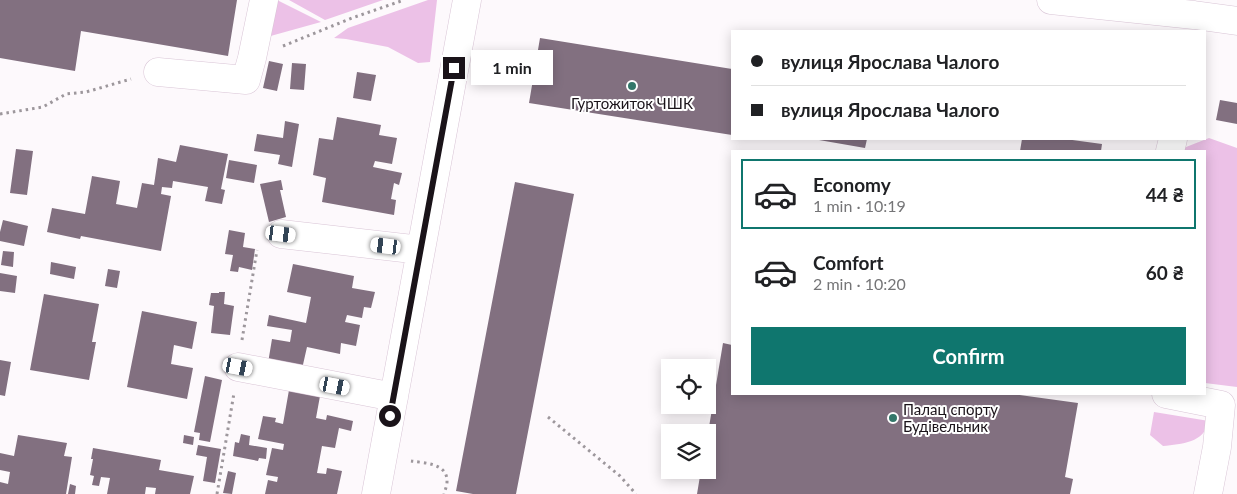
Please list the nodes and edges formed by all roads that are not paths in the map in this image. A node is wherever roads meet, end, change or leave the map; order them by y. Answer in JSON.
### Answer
{"nodes":[{"id":1,"x":264,"y":0,"type":"edge"},
{"id":2,"x":467,"y":0,"type":"edge"},
{"id":3,"x":1051,"y":0,"type":"edge"},
{"id":4,"x":1080,"y":2,"type":"edge"},
{"id":5,"x":1237,"y":20,"type":"edge"},
{"id":6,"x":1192,"y":23,"type":"edge"},
{"id":7,"x":158,"y":72,"type":"road end"},
{"id":8,"x":281,"y":234,"type":"road end"},
{"id":9,"x":421,"y":250,"type":"junction"},
{"id":10,"x":238,"y":368,"type":"road end"},
{"id":11,"x":1171,"y":395,"type":"edge"},
{"id":12,"x":394,"y":397,"type":"junction"},
{"id":13,"x":376,"y":494,"type":"edge"},
{"id":14,"x":1208,"y":494,"type":"edge"}],
"edges":[{"from":1,"to":7,"type":"street"},
{"from":2,"to":9,"type":"street"},
{"from":3,"to":4,"type":"street"},
{"from":4,"to":6,"type":"street"},
{"from":5,"to":6,"type":"street"},
{"from":8,"to":9,"type":"street"},
{"from":9,"to":12,"type":"street"},
{"from":10,"to":12,"type":"street"},
{"from":11,"to":14,"type":"street"},
{"from":12,"to":13,"type":"street"}]}
